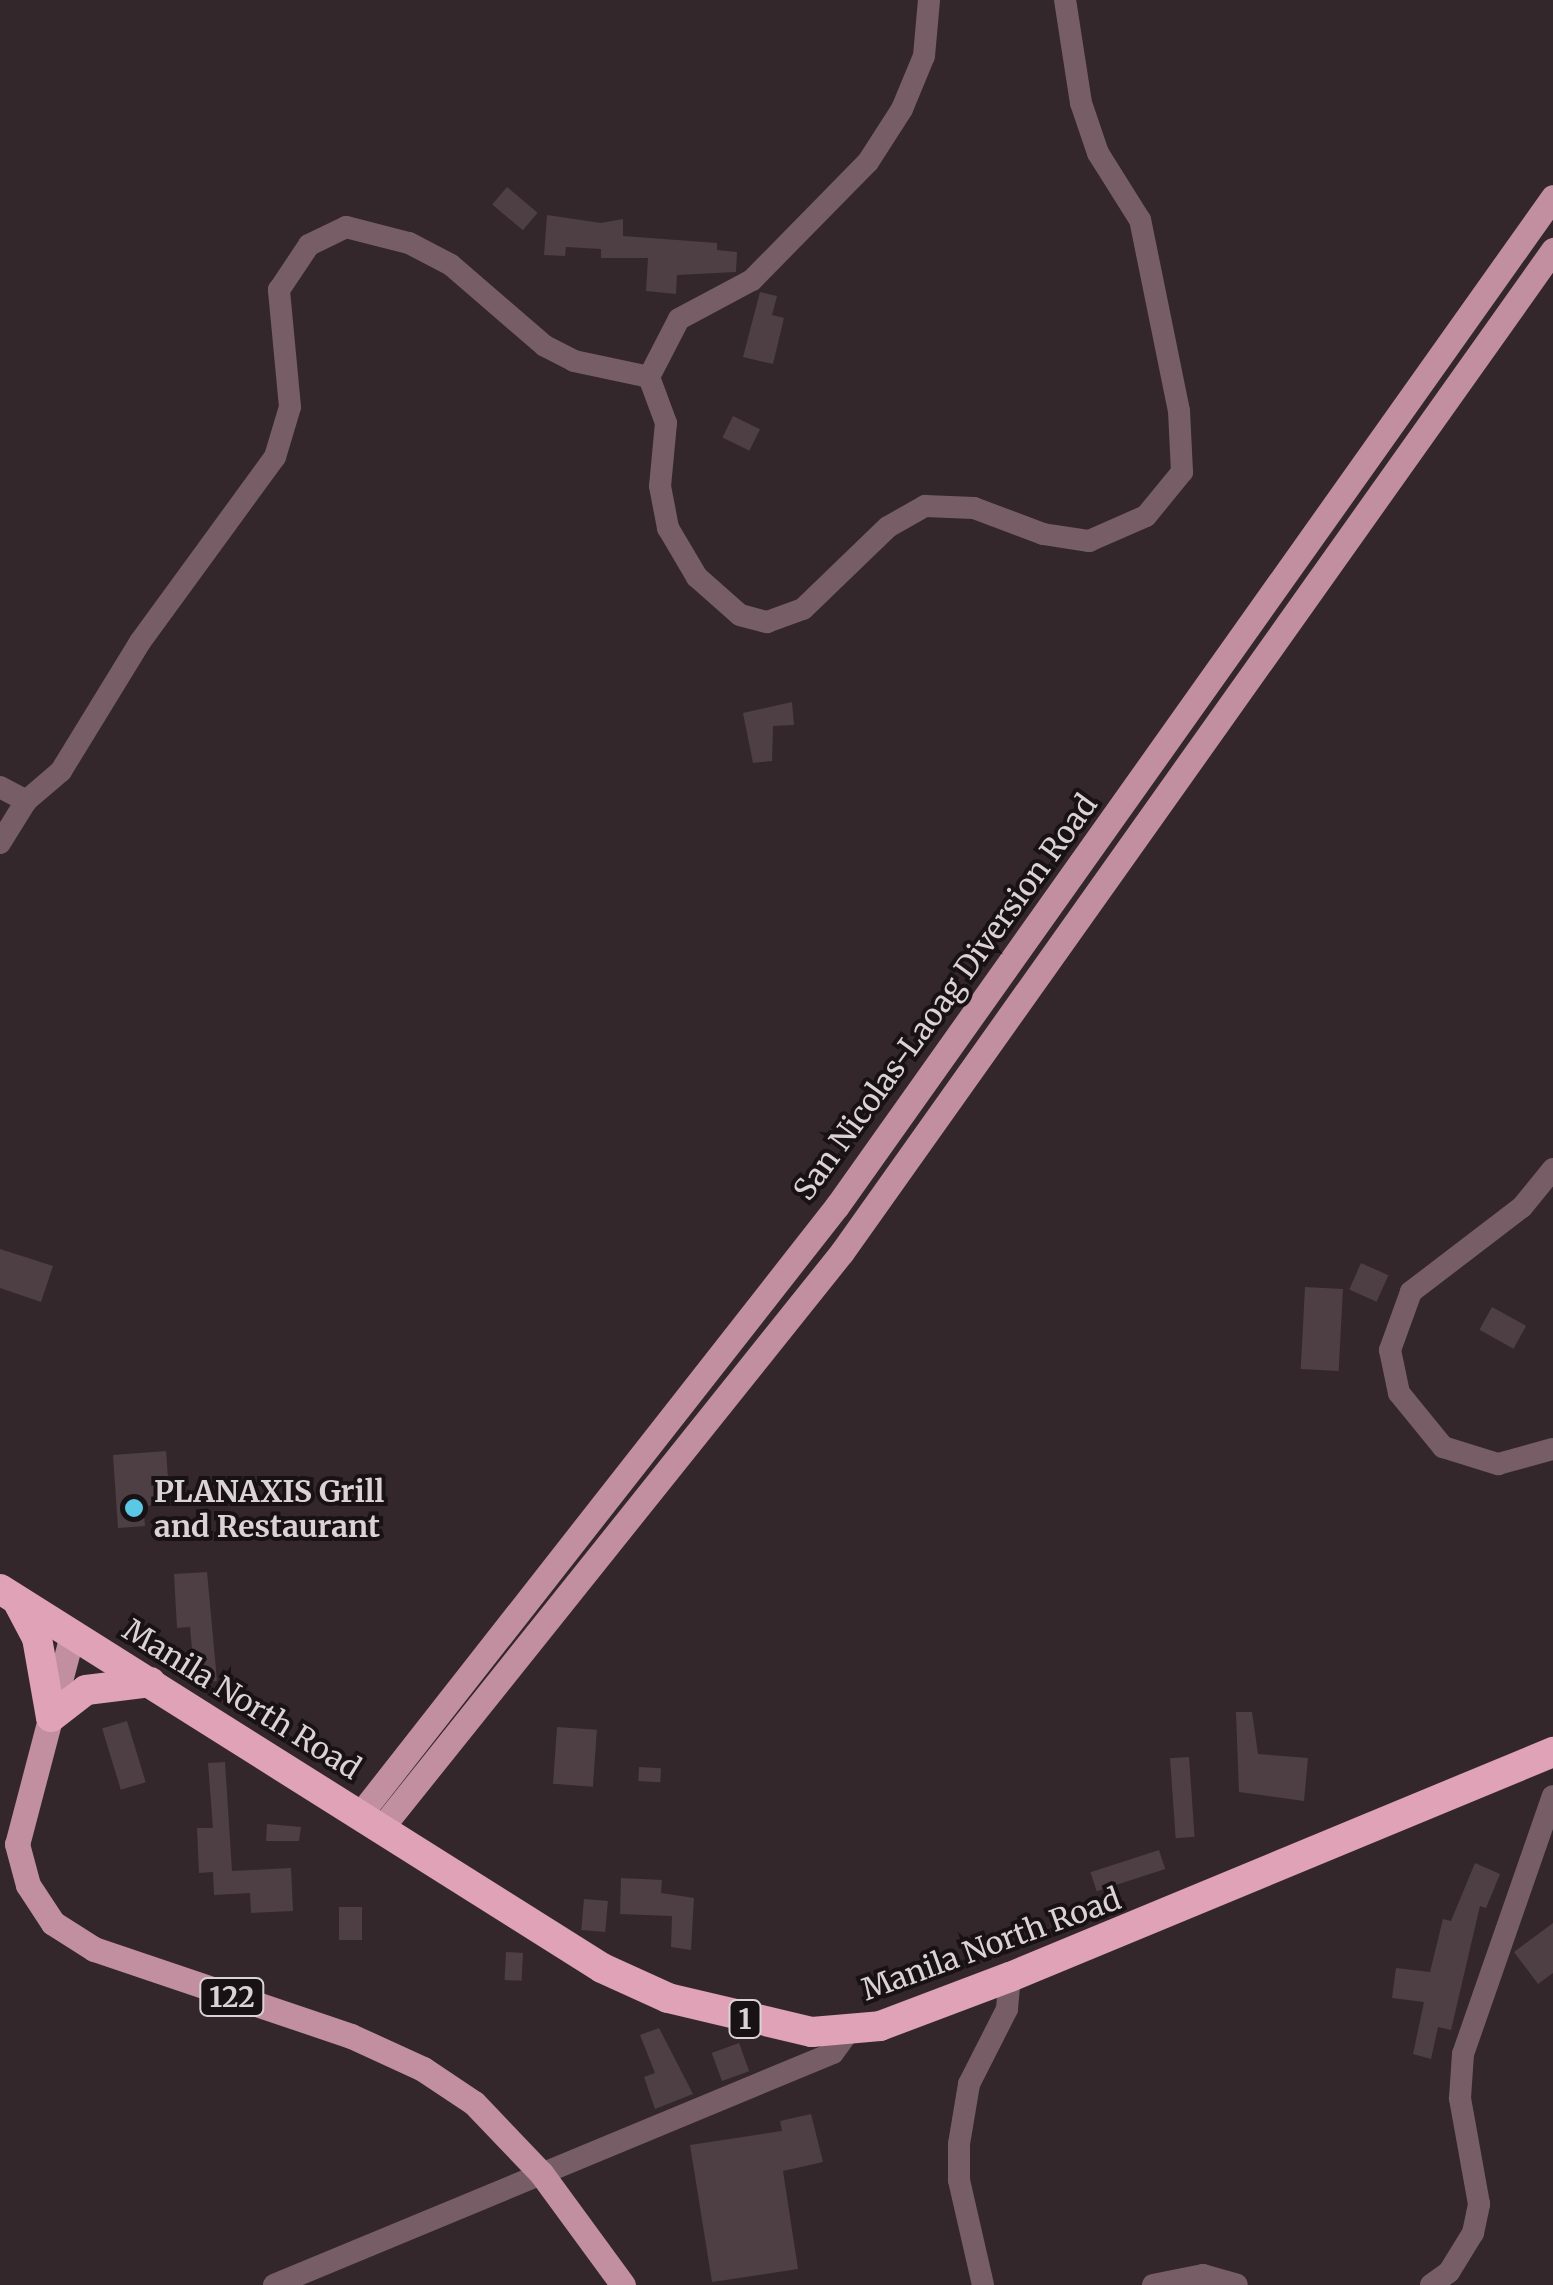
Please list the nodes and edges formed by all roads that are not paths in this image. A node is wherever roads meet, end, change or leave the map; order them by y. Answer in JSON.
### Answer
{"nodes":[{"id":1,"x":929,"y":0,"type":"edge"},
{"id":2,"x":1065,"y":0,"type":"edge"},
{"id":3,"x":1553,"y":197,"type":"edge"},
{"id":4,"x":1553,"y":250,"type":"edge"},
{"id":5,"x":649,"y":377,"type":"junction"},
{"id":6,"x":0,"y":788,"type":"edge"},
{"id":7,"x":26,"y":801,"type":"junction"},
{"id":8,"x":0,"y":844,"type":"edge"},
{"id":9,"x":1553,"y":1169,"type":"edge"},
{"id":10,"x":1553,"y":1449,"type":"edge"},
{"id":11,"x":8,"y":1594,"type":"edge"},
{"id":12,"x":72,"y":1635,"type":"junction"},
{"id":13,"x":151,"y":1682,"type":"junction"},
{"id":14,"x":51,"y":1717,"type":"junction"},
{"id":15,"x":1553,"y":1752,"type":"edge"},
{"id":16,"x":1553,"y":1796,"type":"edge"},
{"id":17,"x":371,"y":1820,"type":"junction"},
{"id":18,"x":1010,"y":1977,"type":"junction"},
{"id":19,"x":848,"y":2032,"type":"junction"},
{"id":20,"x":540,"y":2173,"type":"junction"},
{"id":21,"x":274,"y":2285,"type":"edge"},
{"id":22,"x":622,"y":2285,"type":"edge"},
{"id":23,"x":983,"y":2285,"type":"edge"},
{"id":24,"x":1153,"y":2285,"type":"edge"},
{"id":25,"x":1237,"y":2285,"type":"edge"},
{"id":26,"x":1432,"y":2285,"type":"edge"}],
"edges":[{"from":1,"to":5,"type":"street"},
{"from":2,"to":5,"type":"street"},
{"from":3,"to":17,"type":"main road","name":"San Nicolas-Laoag Diversion Road"},
{"from":4,"to":17,"type":"main road","name":"San Nicolas-Laoag Diversion Road"},
{"from":5,"to":7,"type":"street"},
{"from":6,"to":7,"type":"street"},
{"from":7,"to":8,"type":"street"},
{"from":9,"to":10,"type":"street"},
{"from":11,"to":12,"type":"highway","name":"Manila North Road","number":"1"},
{"from":11,"to":14,"type":"highway"},
{"from":12,"to":13,"type":"highway","name":"Manila North Road","number":"1"},
{"from":12,"to":14,"type":"main road","number":"122"},
{"from":13,"to":14,"type":"highway"},
{"from":13,"to":17,"type":"highway","name":"Manila North Road","number":"1"},
{"from":14,"to":20,"type":"main road","number":"122"},
{"from":15,"to":18,"type":"highway","name":"Manila North Road","number":"1"},
{"from":16,"to":26,"type":"street"},
{"from":17,"to":19,"type":"highway","name":"Manila North Road","number":"1"},
{"from":18,"to":19,"type":"highway","name":"Manila North Road","number":"1"},
{"from":18,"to":23,"type":"street"},
{"from":19,"to":20,"type":"street"},
{"from":20,"to":21,"type":"street"},
{"from":20,"to":22,"type":"main road","number":"122"},
{"from":24,"to":25,"type":"street"}]}
